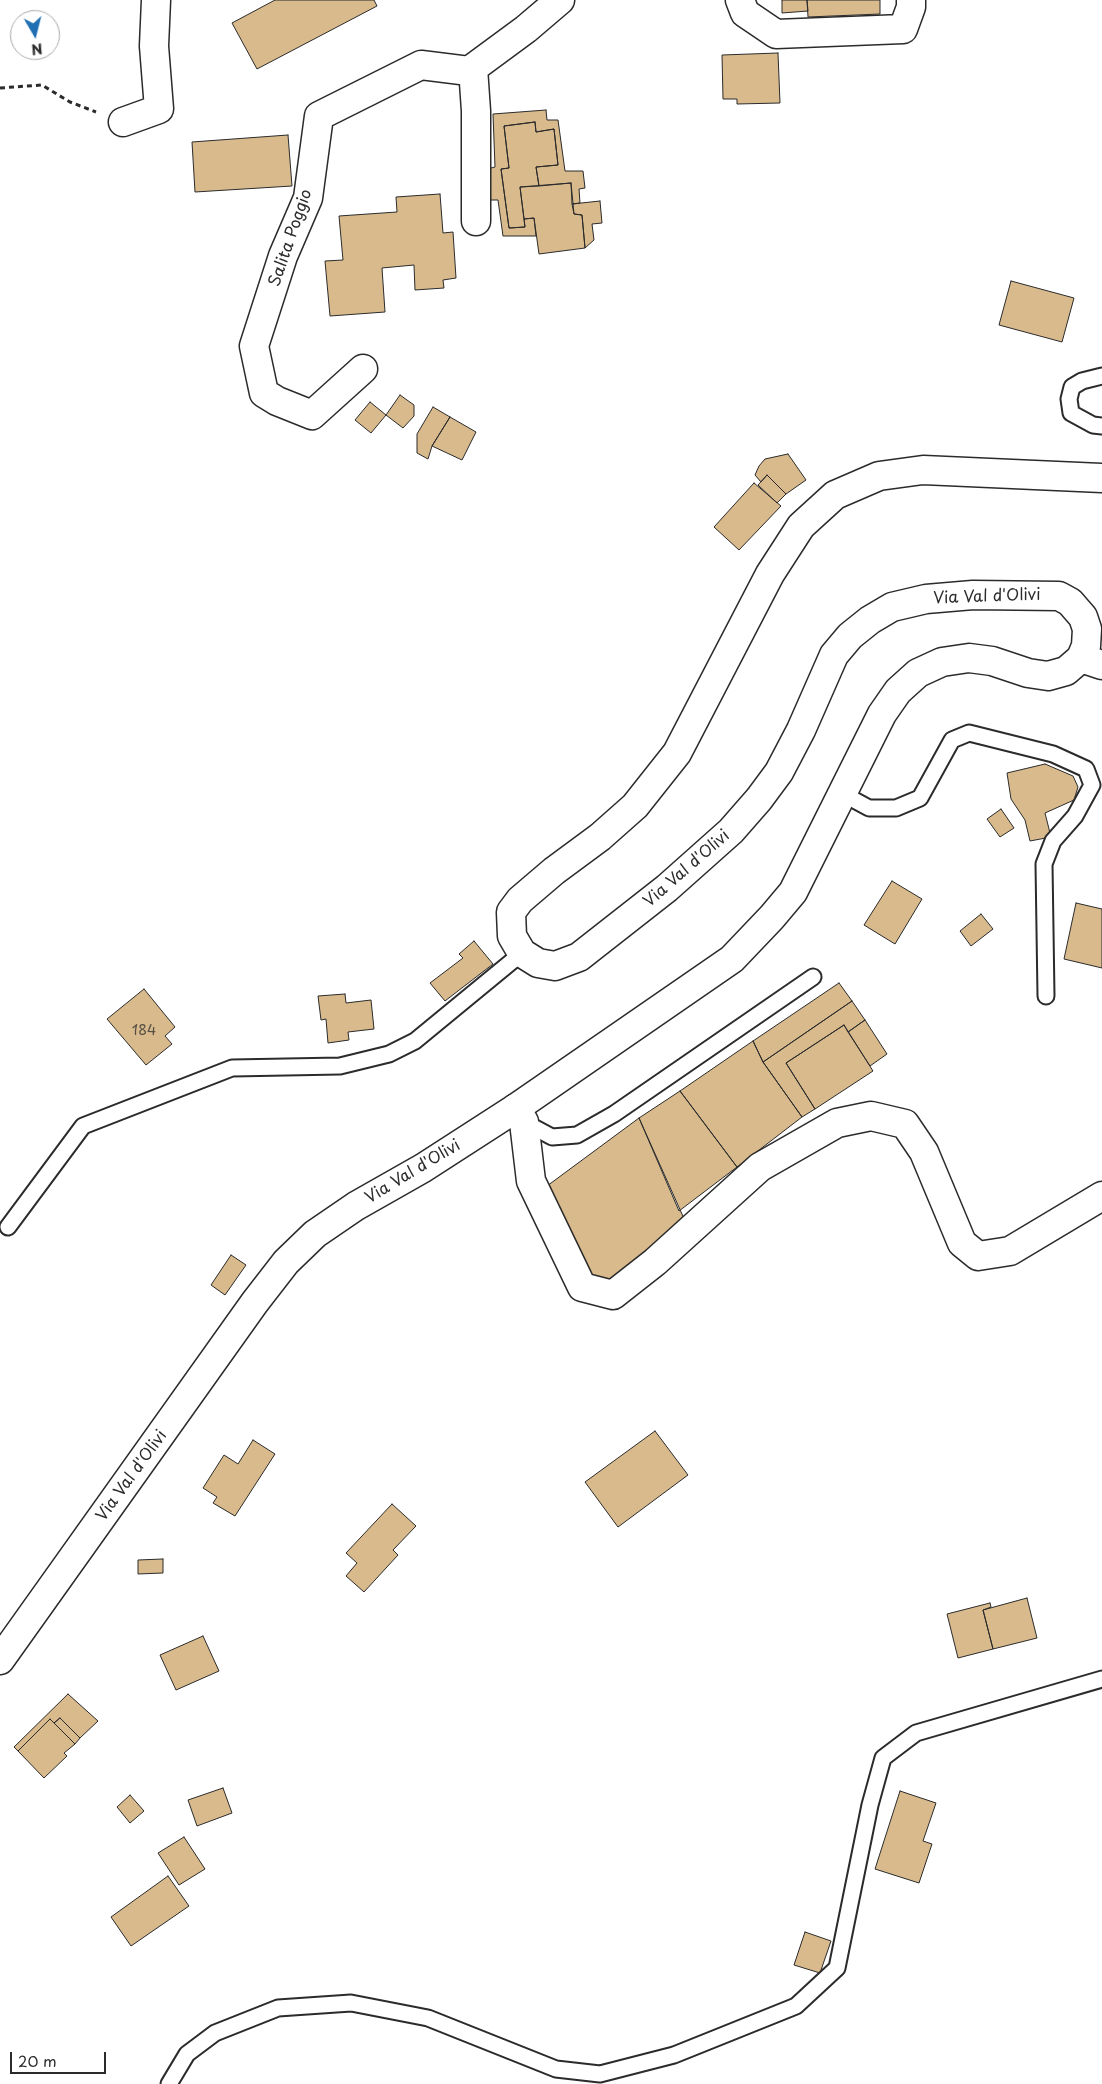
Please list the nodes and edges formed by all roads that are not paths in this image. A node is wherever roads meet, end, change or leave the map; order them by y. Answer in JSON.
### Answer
{"nodes":[{"id":1,"x":156,"y":0,"type":"edge"},
{"id":2,"x":560,"y":0,"type":"edge"},
{"id":3,"x":740,"y":0,"type":"edge"},
{"id":4,"x":911,"y":0,"type":"edge"},
{"id":5,"x":472,"y":68,"type":"junction"},
{"id":6,"x":122,"y":122,"type":"road end"},
{"id":7,"x":476,"y":220,"type":"dead end"},
{"id":8,"x":363,"y":369,"type":"dead end"},
{"id":9,"x":1102,"y":376,"type":"edge"},
{"id":10,"x":1102,"y":426,"type":"edge"},
{"id":11,"x":1102,"y":478,"type":"edge"},
{"id":12,"x":1092,"y":661,"type":"edge"},
{"id":13,"x":843,"y":794,"type":"junction"},
{"id":14,"x":522,"y":953,"type":"junction"},
{"id":15,"x":813,"y":977,"type":"dead end"},
{"id":16,"x":1046,"y":996,"type":"dead end"},
{"id":17,"x":520,"y":1115,"type":"junction"},
{"id":18,"x":1102,"y":1196,"type":"edge"},
{"id":19,"x":8,"y":1226,"type":"dead end"},
{"id":20,"x":0,"y":1660,"type":"edge"},
{"id":21,"x":1102,"y":1679,"type":"edge"},
{"id":22,"x":169,"y":2084,"type":"edge"}],
"edges":[{"from":1,"to":6,"type":"street"},
{"from":2,"to":5,"type":"street"},
{"from":3,"to":4,"type":"street"},
{"from":5,"to":7,"type":"street"},
{"from":5,"to":8,"type":"street","name":"Salita Poggio"},
{"from":9,"to":10,"type":"lane"},
{"from":11,"to":14,"type":"street"},
{"from":12,"to":13,"type":"street","name":"Via Val d'Olivi"},
{"from":12,"to":14,"type":"street","name":"Via Val d'Olivi"},
{"from":13,"to":16,"type":"lane"},
{"from":13,"to":17,"type":"street","name":"Via Val d'Olivi"},
{"from":14,"to":19,"type":"lane"},
{"from":15,"to":17,"type":"lane"},
{"from":17,"to":18,"type":"street"},
{"from":17,"to":20,"type":"street","name":"Via Val d'Olivi"},
{"from":21,"to":22,"type":"lane"}]}
